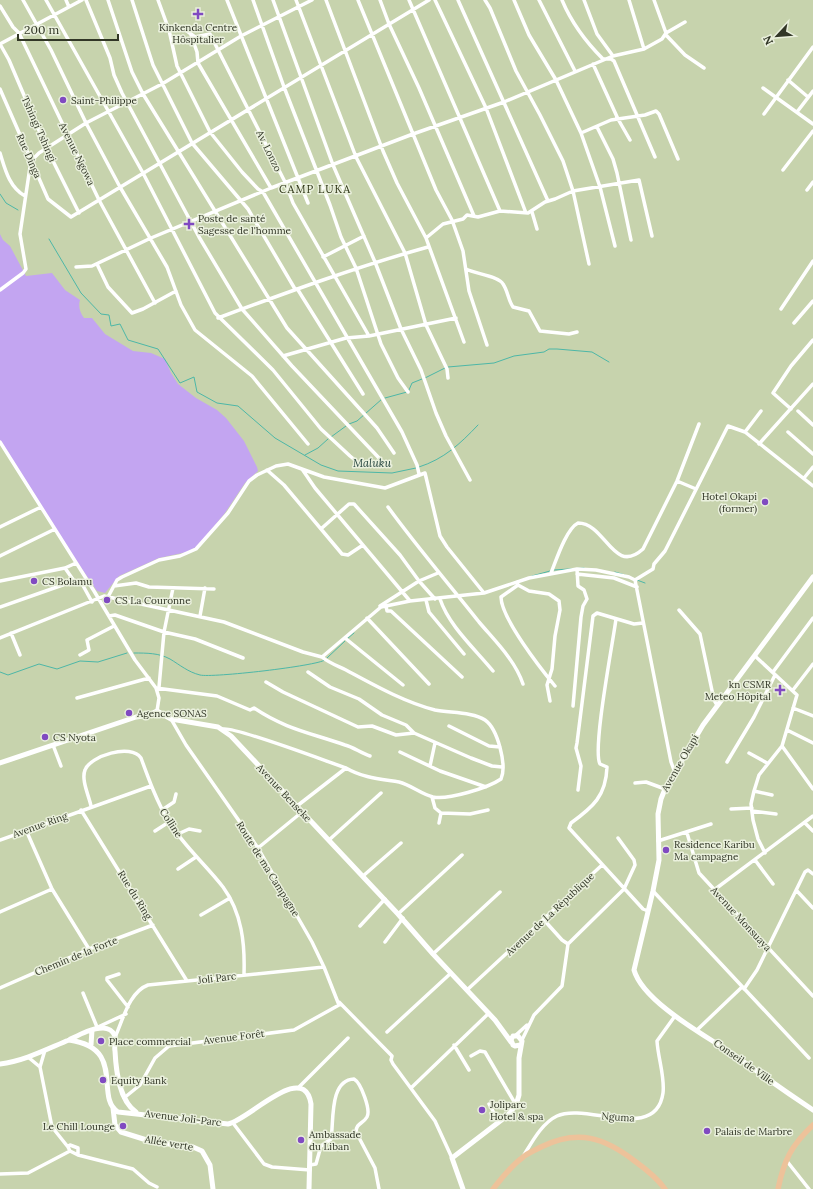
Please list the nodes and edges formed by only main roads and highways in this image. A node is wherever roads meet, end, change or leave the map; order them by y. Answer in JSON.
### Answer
{"nodes":[{"id":1,"x":813,"y":1125,"type":"edge"},
{"id":2,"x":493,"y":1189,"type":"edge"},
{"id":3,"x":665,"y":1189,"type":"edge"},
{"id":4,"x":778,"y":1189,"type":"edge"}],
"edges":[{"from":1,"to":4,"type":"main road"},
{"from":2,"to":3,"type":"main road"}]}
